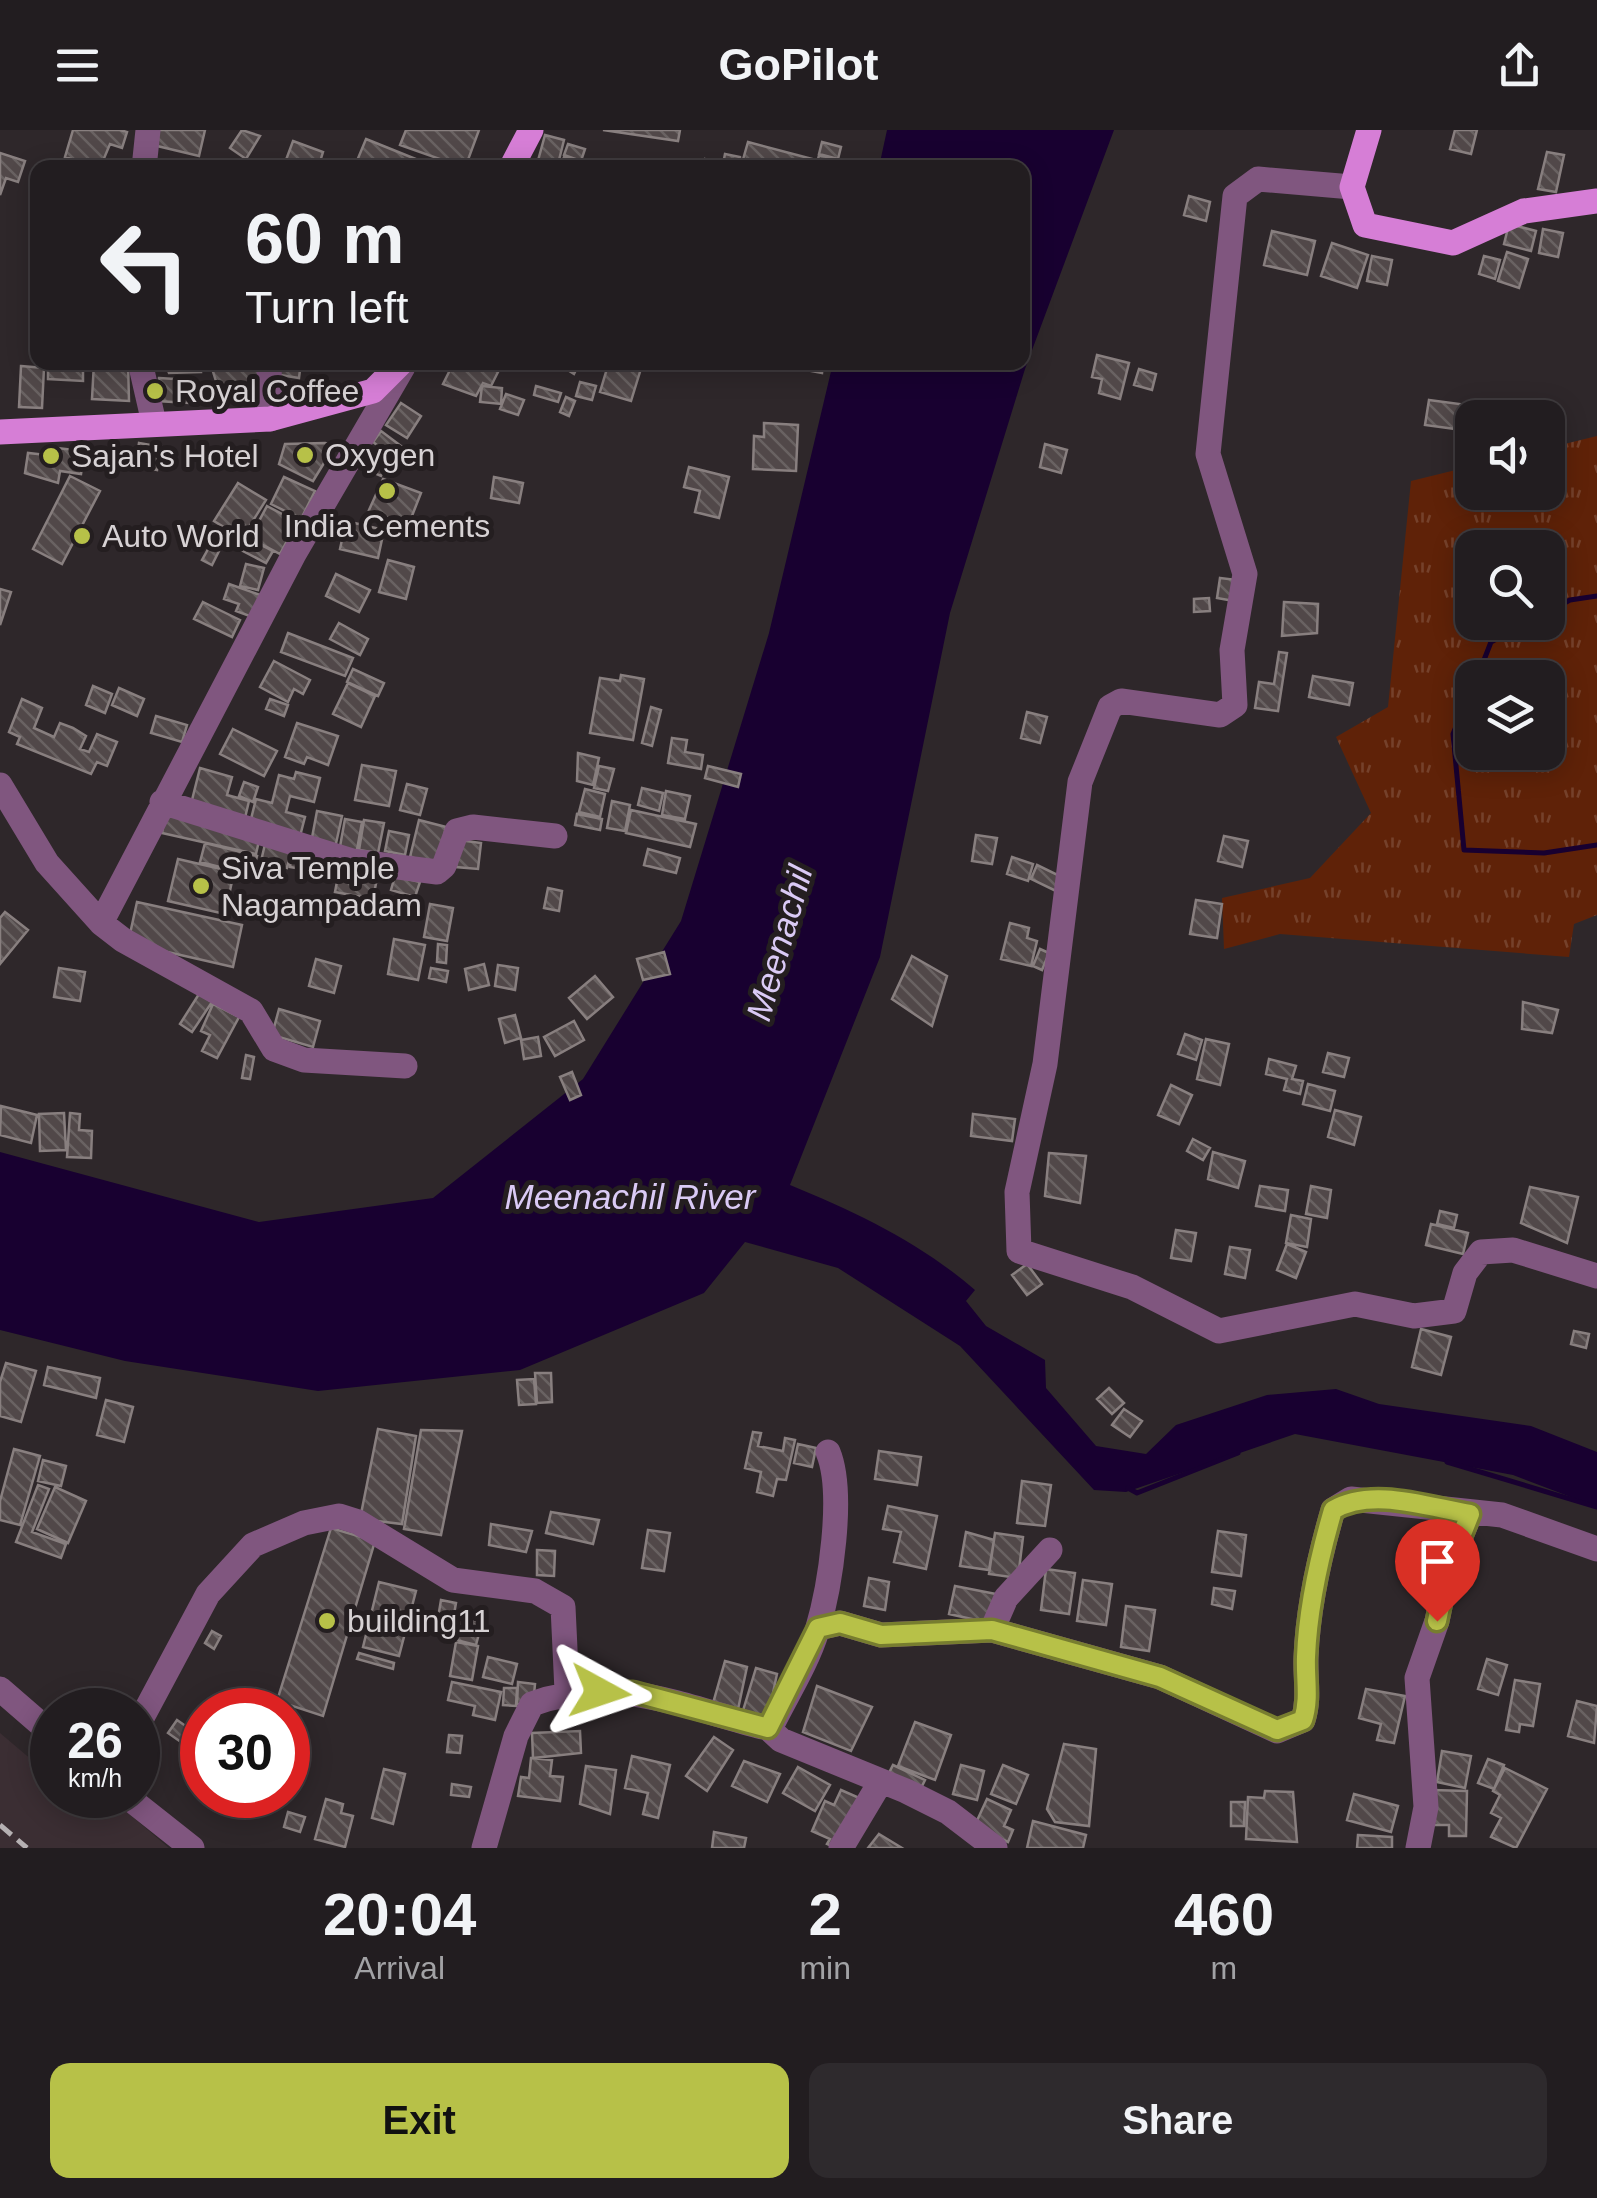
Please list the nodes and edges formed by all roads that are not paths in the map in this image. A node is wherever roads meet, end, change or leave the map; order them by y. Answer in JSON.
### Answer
{"nodes":[{"id":1,"x":148,"y":130,"type":"edge"},
{"id":2,"x":531,"y":130,"type":"edge"},
{"id":3,"x":1369,"y":130,"type":"edge"},
{"id":4,"x":145,"y":160,"type":"edge"},
{"id":5,"x":515,"y":160,"type":"edge"},
{"id":6,"x":1352,"y":187,"type":"junction"},
{"id":7,"x":1597,"y":201,"type":"edge"},
{"id":8,"x":142,"y":370,"type":"edge"},
{"id":9,"x":269,"y":370,"type":"edge"},
{"id":10,"x":396,"y":370,"type":"edge"},
{"id":11,"x":399,"y":370,"type":"edge"},
{"id":12,"x":270,"y":419,"type":"junction"},
{"id":13,"x":154,"y":424,"type":"junction"},
{"id":14,"x":0,"y":432,"type":"edge"},
{"id":15,"x":0,"y":785,"type":"edge"},
{"id":16,"x":162,"y":802,"type":"junction"},
{"id":17,"x":555,"y":836,"type":"dead end"},
{"id":18,"x":101,"y":923,"type":"junction"},
{"id":19,"x":405,"y":1066,"type":"dead end"},
{"id":20,"x":1597,"y":1276,"type":"edge"},
{"id":21,"x":828,"y":1452,"type":"dead end"},
{"id":22,"x":1470,"y":1514,"type":"junction"},
{"id":23,"x":1597,"y":1549,"type":"edge"},
{"id":24,"x":1050,"y":1550,"type":"dead end"},
{"id":25,"x":818,"y":1628,"type":"junction"},
{"id":26,"x":992,"y":1630,"type":"junction"},
{"id":27,"x":157,"y":1688,"type":"edge"},
{"id":28,"x":0,"y":1689,"type":"edge"},
{"id":29,"x":567,"y":1691,"type":"junction"},
{"id":30,"x":30,"y":1715,"type":"edge"},
{"id":31,"x":768,"y":1728,"type":"junction"},
{"id":32,"x":880,"y":1781,"type":"junction"},
{"id":33,"x":154,"y":1818,"type":"edge"},
{"id":34,"x":192,"y":1848,"type":"edge"},
{"id":35,"x":484,"y":1848,"type":"edge"},
{"id":36,"x":841,"y":1848,"type":"edge"},
{"id":37,"x":995,"y":1848,"type":"edge"},
{"id":38,"x":1418,"y":1848,"type":"edge"}],
"edges":[{"from":1,"to":4,"type":"street"},
{"from":2,"to":5,"type":"main road"},
{"from":3,"to":6,"type":"main road"},
{"from":6,"to":7,"type":"main road"},
{"from":6,"to":20,"type":"street"},
{"from":8,"to":13,"type":"street"},
{"from":9,"to":12,"type":"street"},
{"from":10,"to":12,"type":"main road"},
{"from":11,"to":16,"type":"street"},
{"from":12,"to":13,"type":"main road"},
{"from":13,"to":14,"type":"main road"},
{"from":15,"to":18,"type":"street"},
{"from":16,"to":17,"type":"street"},
{"from":16,"to":18,"type":"street"},
{"from":18,"to":19,"type":"street"},
{"from":21,"to":25,"type":"street"},
{"from":22,"to":23,"type":"street"},
{"from":22,"to":26,"type":"street"},
{"from":22,"to":38,"type":"street"},
{"from":24,"to":26,"type":"street"},
{"from":25,"to":26,"type":"street"},
{"from":25,"to":31,"type":"street"},
{"from":27,"to":29,"type":"street"},
{"from":28,"to":30,"type":"street"},
{"from":29,"to":31,"type":"street"},
{"from":29,"to":35,"type":"street"},
{"from":31,"to":32,"type":"street"},
{"from":32,"to":36,"type":"street"},
{"from":32,"to":37,"type":"street"},
{"from":33,"to":34,"type":"street"}]}
